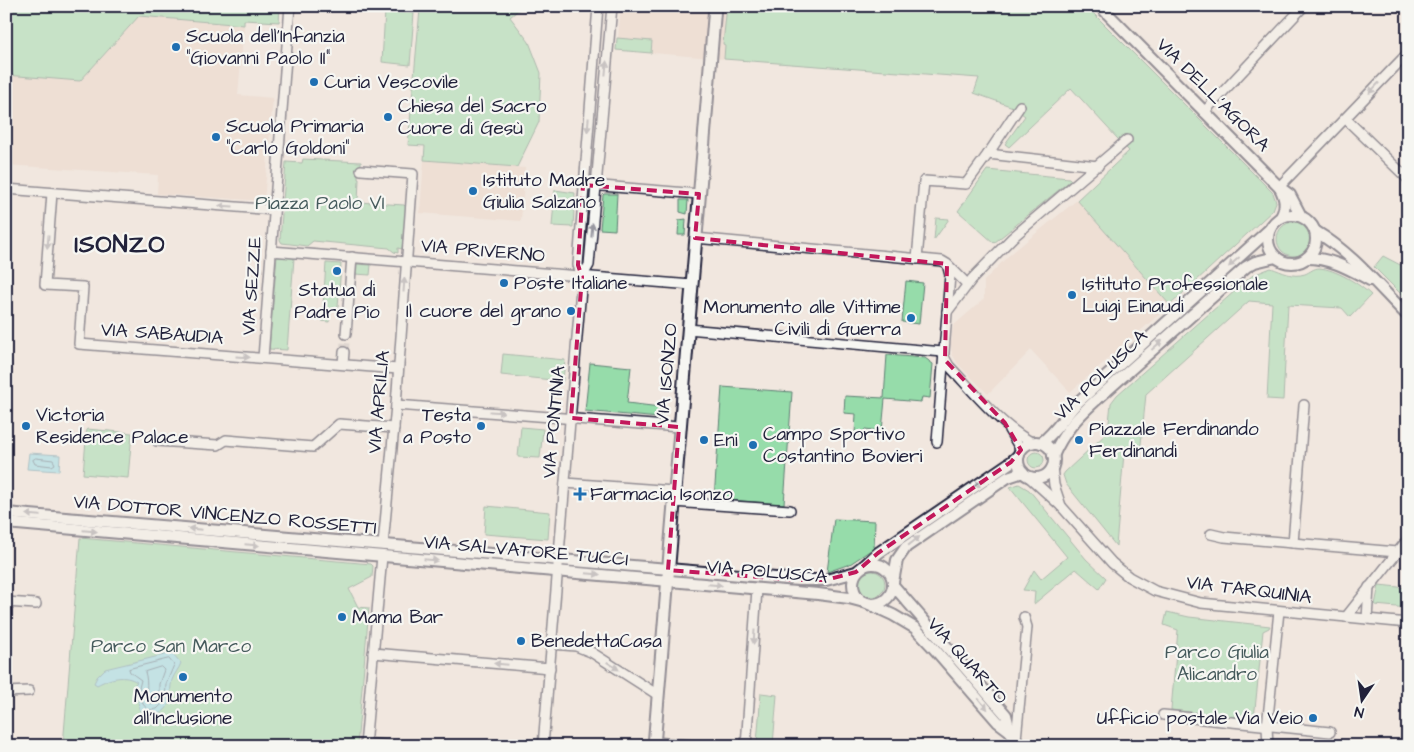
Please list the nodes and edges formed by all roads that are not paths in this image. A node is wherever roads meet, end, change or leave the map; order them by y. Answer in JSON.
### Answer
{"nodes":[{"id":1,"x":290,"y":6,"type":"edge"},
{"id":2,"x":598,"y":6,"type":"edge"},
{"id":3,"x":612,"y":6,"type":"edge"},
{"id":4,"x":714,"y":6,"type":"edge"},
{"id":5,"x":1100,"y":6,"type":"edge"},
{"id":6,"x":1304,"y":6,"type":"edge"},
{"id":7,"x":1408,"y":53,"type":"edge"},
{"id":8,"x":1020,"y":106,"type":"dead end"},
{"id":9,"x":1204,"y":112,"type":"junction"},
{"id":10,"x":1346,"y":119,"type":"junction"},
{"id":11,"x":1127,"y":140,"type":"dead end"},
{"id":12,"x":988,"y":154,"type":"junction"},
{"id":13,"x":1098,"y":166,"type":"junction"},
{"id":14,"x":361,"y":170,"type":"dead end"},
{"id":15,"x":1408,"y":179,"type":"edge"},
{"id":16,"x":583,"y":185,"type":"junction"},
{"id":17,"x":596,"y":186,"type":"junction"},
{"id":18,"x":1280,"y":187,"type":"junction"},
{"id":19,"x":6,"y":189,"type":"edge"},
{"id":20,"x":52,"y":193,"type":"junction"},
{"id":21,"x":699,"y":194,"type":"junction"},
{"id":22,"x":274,"y":210,"type":"junction"},
{"id":23,"x":1301,"y":216,"type":"junction"},
{"id":24,"x":1281,"y":217,"type":"junction"},
{"id":25,"x":1270,"y":229,"type":"junction"},
{"id":26,"x":1315,"y":231,"type":"junction"},
{"id":27,"x":695,"y":238,"type":"junction"},
{"id":28,"x":1337,"y":246,"type":"junction"},
{"id":29,"x":271,"y":251,"type":"junction"},
{"id":30,"x":1276,"y":256,"type":"junction"},
{"id":31,"x":352,"y":257,"type":"junction"},
{"id":32,"x":1307,"y":258,"type":"junction"},
{"id":33,"x":917,"y":259,"type":"junction"},
{"id":34,"x":1327,"y":260,"type":"junction"},
{"id":35,"x":406,"y":261,"type":"junction"},
{"id":36,"x":947,"y":264,"type":"junction"},
{"id":37,"x":582,"y":277,"type":"junction"},
{"id":38,"x":1375,"y":283,"type":"junction"},
{"id":39,"x":967,"y":284,"type":"junction"},
{"id":40,"x":692,"y":285,"type":"junction"},
{"id":41,"x":947,"y":312,"type":"junction"},
{"id":42,"x":1408,"y":316,"type":"edge"},
{"id":43,"x":688,"y":329,"type":"junction"},
{"id":44,"x":346,"y":334,"type":"tunnel mouth"},
{"id":45,"x":344,"y":352,"type":"tunnel mouth"},
{"id":46,"x":942,"y":352,"type":"junction"},
{"id":47,"x":263,"y":358,"type":"junction"},
{"id":48,"x":344,"y":364,"type":"junction"},
{"id":49,"x":398,"y":369,"type":"junction"},
{"id":50,"x":396,"y":404,"type":"junction"},
{"id":51,"x":1304,"y":405,"type":"dead end"},
{"id":52,"x":571,"y":418,"type":"junction"},
{"id":53,"x":1005,"y":423,"type":"junction"},
{"id":54,"x":679,"y":427,"type":"junction"},
{"id":55,"x":394,"y":428,"type":"junction"},
{"id":56,"x":157,"y":441,"type":"dead end"},
{"id":57,"x":936,"y":442,"type":"dead end"},
{"id":58,"x":1037,"y":443,"type":"junction"},
{"id":59,"x":1020,"y":452,"type":"junction"},
{"id":60,"x":1053,"y":456,"type":"junction"},
{"id":61,"x":1052,"y":468,"type":"junction"},
{"id":62,"x":1026,"y":474,"type":"junction"},
{"id":63,"x":566,"y":483,"type":"junction"},
{"id":64,"x":674,"y":497,"type":"junction"},
{"id":65,"x":1061,"y":506,"type":"junction"},
{"id":66,"x":790,"y":510,"type":"dead end"},
{"id":67,"x":6,"y":513,"type":"edge"},
{"id":68,"x":6,"y":523,"type":"edge"},
{"id":69,"x":1211,"y":534,"type":"dead end"},
{"id":70,"x":1408,"y":539,"type":"edge"},
{"id":71,"x":1293,"y":543,"type":"junction"},
{"id":72,"x":383,"y":545,"type":"junction"},
{"id":73,"x":1397,"y":552,"type":"junction"},
{"id":74,"x":382,"y":556,"type":"junction"},
{"id":75,"x":558,"y":565,"type":"junction"},
{"id":76,"x":860,"y":569,"type":"junction"},
{"id":77,"x":667,"y":575,"type":"junction"},
{"id":78,"x":893,"y":584,"type":"junction"},
{"id":79,"x":1369,"y":587,"type":"junction"},
{"id":80,"x":757,"y":589,"type":"junction"},
{"id":81,"x":6,"y":602,"type":"edge"},
{"id":82,"x":867,"y":603,"type":"junction"},
{"id":83,"x":36,"y":604,"type":"dead end"},
{"id":84,"x":1280,"y":611,"type":"junction"},
{"id":85,"x":1024,"y":617,"type":"dead end"},
{"id":86,"x":1346,"y":617,"type":"junction"},
{"id":87,"x":1367,"y":619,"type":"junction"},
{"id":88,"x":1408,"y":623,"type":"edge"},
{"id":89,"x":552,"y":644,"type":"junction"},
{"id":90,"x":374,"y":653,"type":"junction"},
{"id":91,"x":550,"y":668,"type":"junction"},
{"id":92,"x":28,"y":690,"type":"dead end"},
{"id":93,"x":6,"y":692,"type":"edge"},
{"id":94,"x":658,"y":695,"type":"junction"},
{"id":95,"x":1163,"y":715,"type":"dead end"},
{"id":96,"x":1267,"y":727,"type":"junction"},
{"id":97,"x":1330,"y":732,"type":"dead end"},
{"id":98,"x":1016,"y":739,"type":"edge"},
{"id":99,"x":654,"y":744,"type":"edge"},
{"id":100,"x":365,"y":745,"type":"edge"},
{"id":101,"x":394,"y":746,"type":"edge"},
{"id":102,"x":543,"y":746,"type":"edge"},
{"id":103,"x":704,"y":746,"type":"edge"},
{"id":104,"x":746,"y":746,"type":"edge"},
{"id":105,"x":1268,"y":746,"type":"edge"}],
"edges":[{"from":1,"to":22,"type":"street","name":"VIA SEZZE"},
{"from":2,"to":16,"type":"street","name":"VIA PONTINIA","one_way":true},
{"from":17,"to":3,"type":"street","name":"VIA PONTINIA","one_way":true},
{"from":4,"to":21,"type":"main road","name":"VIA ISONZO"},
{"from":5,"to":9,"type":"street","name":"VIA DELL'AGORA"},
{"from":6,"to":9,"type":"street"},
{"from":7,"to":10,"type":"street","one_way":true},
{"from":8,"to":12,"type":"street"},
{"from":9,"to":18,"type":"street","name":"VIA DELL'AGORA"},
{"from":10,"to":15,"type":"street"},
{"from":10,"to":18,"type":"street"},
{"from":11,"to":13,"type":"street"},
{"from":12,"to":13,"type":"street"},
{"from":12,"to":33,"type":"street"},
{"from":13,"to":39,"type":"street"},
{"from":14,"to":35,"type":"street"},
{"from":16,"to":17,"type":"street"},
{"from":16,"to":37,"type":"street","name":"VIA PONTINIA"},
{"from":17,"to":21,"type":"street"},
{"from":37,"to":17,"type":"street","name":"VIA PONTINIA","one_way":true},
{"from":18,"to":23,"type":"street","name":"VIA DELL'AGORA"},
{"from":18,"to":24,"type":"street"},
{"from":19,"to":20,"type":"street"},
{"from":22,"to":20,"type":"street","one_way":true},
{"from":20,"to":47,"type":"street","name":"VIA SABAUDIA","one_way":true},
{"from":21,"to":27,"type":"main road","name":"VIA ISONZO"},
{"from":22,"to":29,"type":"street","name":"VIA SEZZE"},
{"from":23,"to":24,"type":"street"},
{"from":23,"to":26,"type":"street","name":"VIA DELL'AGORA"},
{"from":24,"to":25,"type":"street"},
{"from":25,"to":30,"type":"street"},
{"from":25,"to":58,"type":"street","name":"VIA POLUSCA","one_way":true},
{"from":26,"to":28,"type":"street","name":"VIA DELL'AGORA"},
{"from":26,"to":32,"type":"street"},
{"from":27,"to":33,"type":"street"},
{"from":27,"to":40,"type":"main road","name":"VIA ISONZO"},
{"from":28,"to":34,"type":"street"},
{"from":28,"to":38,"type":"street","name":"VIA DELL'AGORA"},
{"from":29,"to":31,"type":"street","name":"VIA PRIVERNO"},
{"from":29,"to":47,"type":"street","name":"VIA SEZZE"},
{"from":30,"to":32,"type":"street","name":"VIA DELL'AGORA"},
{"from":60,"to":30,"type":"street","name":"VIA POLUSCA","one_way":true},
{"from":31,"to":35,"type":"street","name":"VIA PRIVERNO"},
{"from":31,"to":44,"type":"street"},
{"from":32,"to":34,"type":"street","name":"VIA DELL'AGORA"},
{"from":33,"to":36,"type":"street"},
{"from":34,"to":38,"type":"street","name":"VIA DELL'AGORA"},
{"from":35,"to":37,"type":"street","name":"VIA PRIVERNO"},
{"from":49,"to":35,"type":"street","name":"VIA APRILIA","one_way":true},
{"from":36,"to":39,"type":"street"},
{"from":36,"to":41,"type":"street"},
{"from":37,"to":40,"type":"street","name":"VIA PRIVERNO"},
{"from":37,"to":52,"type":"street","name":"VIA PONTINIA"},
{"from":38,"to":42,"type":"street","name":"VIA DELL'AGORA"},
{"from":39,"to":41,"type":"street"},
{"from":40,"to":43,"type":"main road","name":"VIA ISONZO"},
{"from":41,"to":46,"type":"street"},
{"from":43,"to":46,"type":"street"},
{"from":43,"to":54,"type":"main road","name":"VIA ISONZO"},
{"from":45,"to":48,"type":"street"},
{"from":46,"to":53,"type":"street"},
{"from":46,"to":57,"type":"street"},
{"from":47,"to":48,"type":"street","name":"VIA SABAUDIA"},
{"from":48,"to":49,"type":"street","name":"VIA SABAUDIA"},
{"from":49,"to":50,"type":"street","name":"VIA APRILIA"},
{"from":50,"to":52,"type":"street","one_way":true},
{"from":50,"to":55,"type":"street","name":"VIA APRILIA"},
{"from":51,"to":71,"type":"street"},
{"from":52,"to":54,"type":"street"},
{"from":52,"to":63,"type":"street","name":"VIA PONTINIA"},
{"from":53,"to":58,"type":"street"},
{"from":53,"to":59,"type":"street"},
{"from":54,"to":64,"type":"main road","name":"VIA ISONZO"},
{"from":55,"to":56,"type":"street"},
{"from":55,"to":72,"type":"street","name":"VIA APRILIA"},
{"from":58,"to":59,"type":"street","name":"VIA POLUSCA"},
{"from":58,"to":60,"type":"street","name":"VIA POLUSCA"},
{"from":59,"to":62,"type":"street"},
{"from":59,"to":76,"type":"street","name":"VIA POLUSCA","one_way":true},
{"from":60,"to":61,"type":"street","name":"VIA POLUSCA"},
{"from":61,"to":62,"type":"street"},
{"from":61,"to":65,"type":"street","name":"VIA TARQUINIA"},
{"from":62,"to":65,"type":"street","name":"VIA TARQUINIA"},
{"from":78,"to":62,"type":"street","one_way":true},
{"from":63,"to":64,"type":"street"},
{"from":63,"to":75,"type":"street","name":"VIA PONTINIA"},
{"from":64,"to":66,"type":"street"},
{"from":64,"to":77,"type":"main road","name":"VIA ISONZO"},
{"from":65,"to":84,"type":"street","name":"VIA TARQUINIA"},
{"from":72,"to":67,"type":"street","name":"VIA DOTTOR VINCENZO ROSSETTI","one_way":true},
{"from":68,"to":74,"type":"street","name":"VIA DOTTOR VINCENZO ROSSETTI","one_way":true},
{"from":69,"to":71,"type":"street"},
{"from":70,"to":73,"type":"street"},
{"from":71,"to":73,"type":"street"},
{"from":72,"to":74,"type":"street","name":"VIA DOTTOR VINCENZO ROSSETTI"},
{"from":72,"to":75,"type":"street","name":"VIA SALVATORE TUCCI"},
{"from":73,"to":79,"type":"street"},
{"from":74,"to":75,"type":"street","name":"VIA SALVATORE TUCCI","one_way":true},
{"from":74,"to":90,"type":"street"},
{"from":75,"to":77,"type":"street","name":"VIA SALVATORE TUCCI"},
{"from":75,"to":89,"type":"street","name":"VIA PONTINIA"},
{"from":76,"to":77,"type":"street","name":"VIA POLUSCA"},
{"from":76,"to":78,"type":"street"},
{"from":76,"to":82,"type":"street"},
{"from":77,"to":80,"type":"street","name":"VIA POLUSCA","one_way":true},
{"from":77,"to":94,"type":"main road","name":"VIA ISONZO"},
{"from":78,"to":82,"type":"street"},
{"from":78,"to":98,"type":"street","name":"VIA QUARTO"},
{"from":79,"to":86,"type":"street"},
{"from":79,"to":87,"type":"street"},
{"from":80,"to":82,"type":"street","name":"VIA POLUSCA"},
{"from":80,"to":104,"type":"street","one_way":true},
{"from":81,"to":83,"type":"street"},
{"from":82,"to":98,"type":"street","name":"VIA QUARTO","one_way":true},
{"from":84,"to":86,"type":"street","name":"VIA TARQUINIA"},
{"from":84,"to":96,"type":"street"},
{"from":85,"to":98,"type":"street"},
{"from":86,"to":87,"type":"street","name":"VIA TARQUINIA"},
{"from":87,"to":88,"type":"street","name":"VIA TARQUINIA"},
{"from":89,"to":91,"type":"street","name":"VIA PONTINIA"},
{"from":89,"to":94,"type":"street","one_way":true},
{"from":91,"to":90,"type":"street","one_way":true},
{"from":90,"to":100,"type":"street"},
{"from":91,"to":102,"type":"street","name":"VIA PONTINIA"},
{"from":92,"to":93,"type":"street"},
{"from":94,"to":99,"type":"main road","name":"VIA ISONZO"},
{"from":95,"to":96,"type":"street"},
{"from":96,"to":97,"type":"street"},
{"from":96,"to":105,"type":"street"},
{"from":99,"to":103,"type":"street"},
{"from":100,"to":101,"type":"street"}]}
